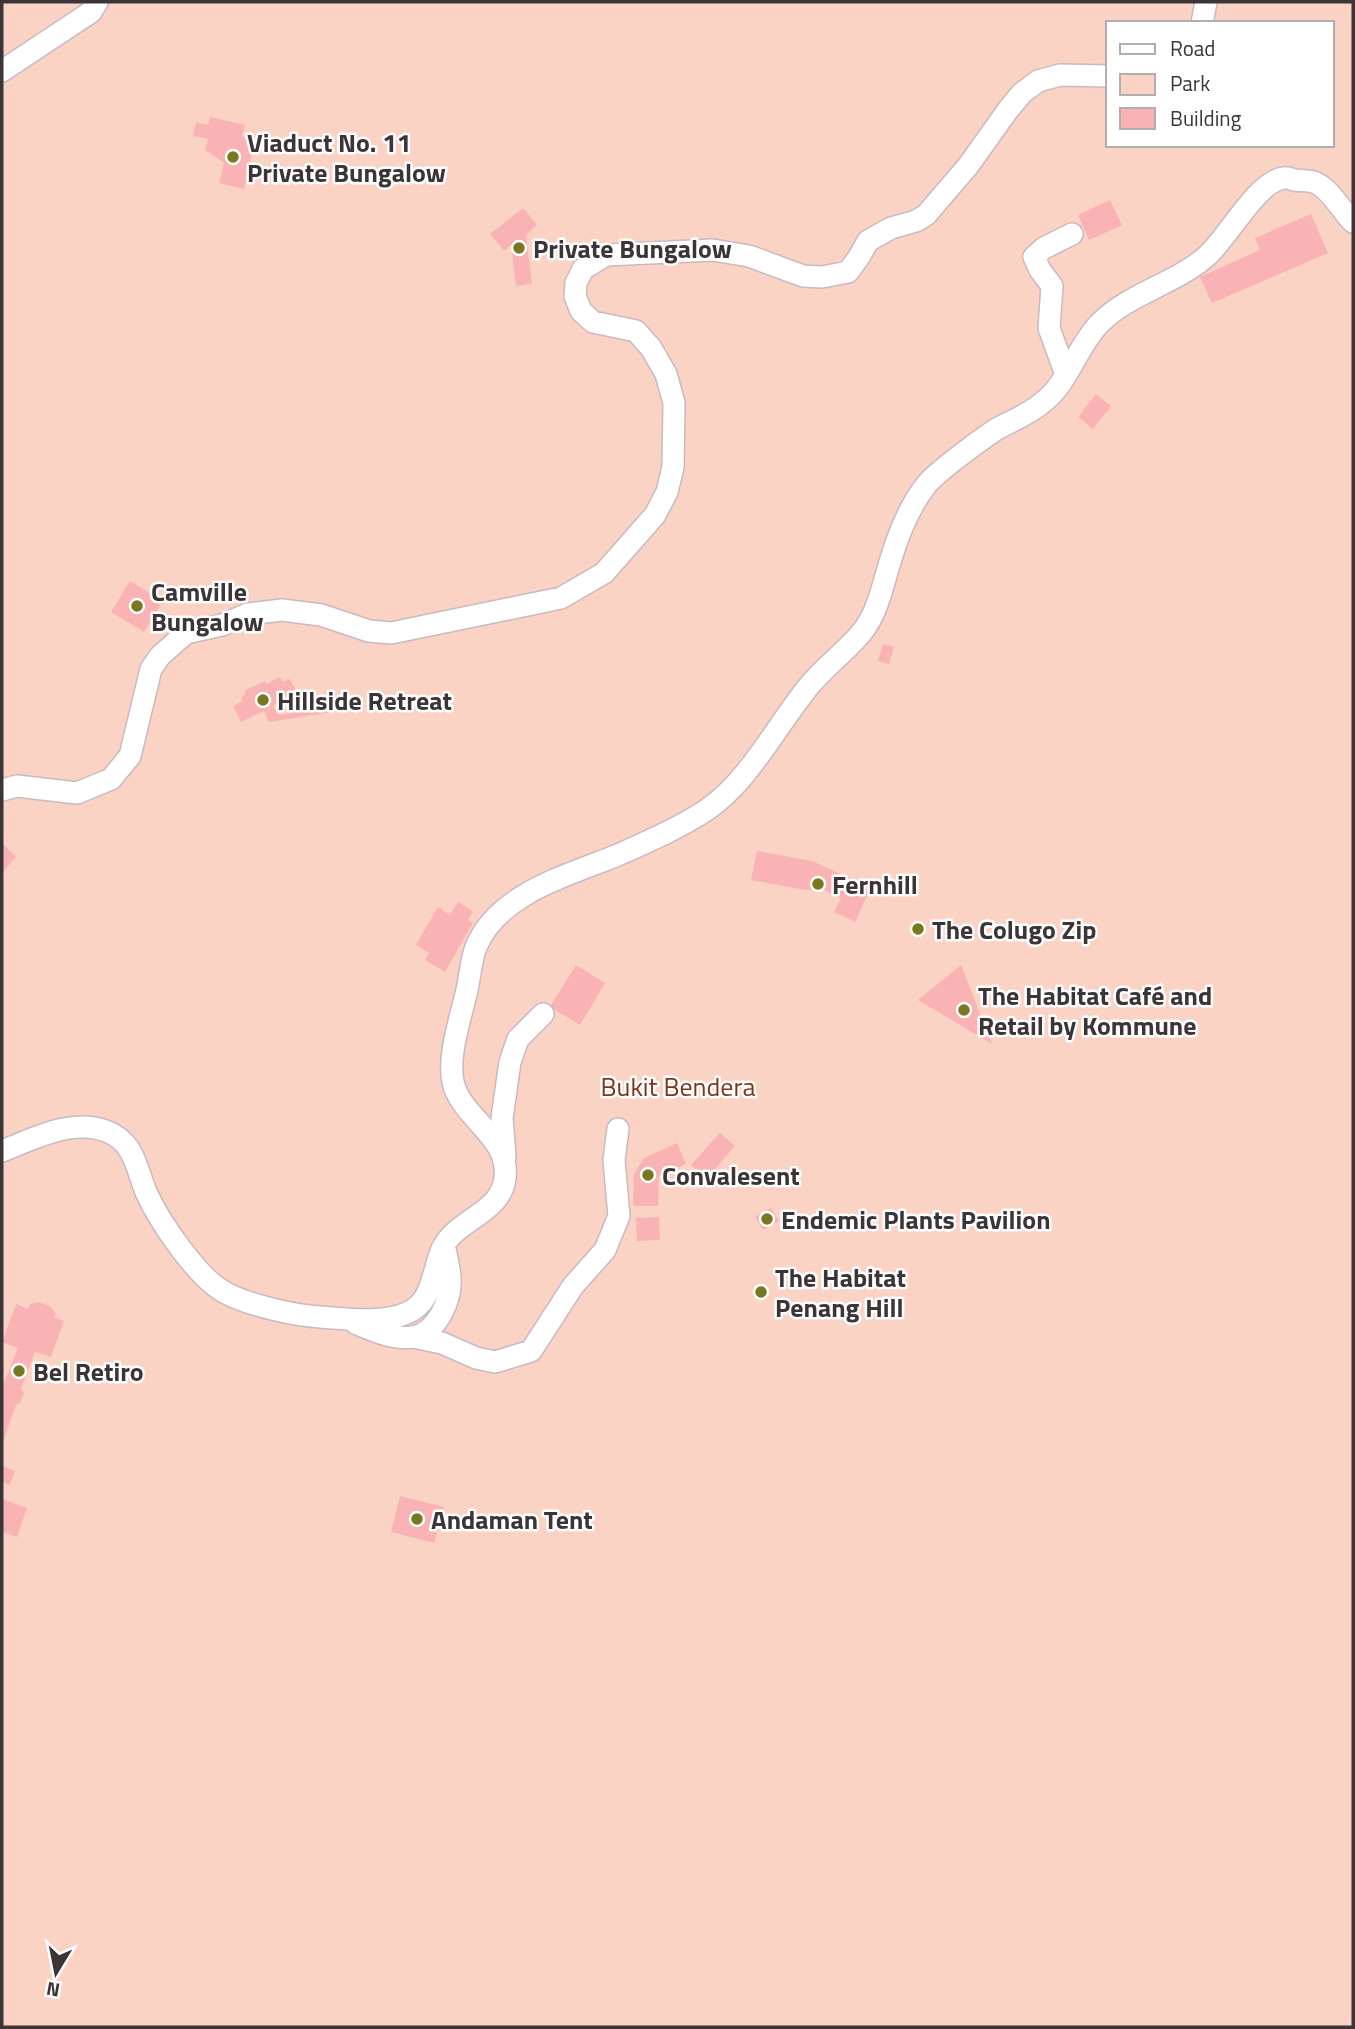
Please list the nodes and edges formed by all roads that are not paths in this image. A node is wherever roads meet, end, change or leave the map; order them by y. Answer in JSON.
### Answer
{"nodes":[{"id":1,"x":97,"y":2,"type":"edge"},
{"id":2,"x":1206,"y":2,"type":"edge"},
{"id":3,"x":1202,"y":21,"type":"edge"},
{"id":4,"x":2,"y":71,"type":"edge"},
{"id":5,"x":1106,"y":76,"type":"edge"},
{"id":6,"x":1353,"y":222,"type":"edge"},
{"id":7,"x":1072,"y":234,"type":"dead end"},
{"id":8,"x":1066,"y":375,"type":"junction"},
{"id":9,"x":2,"y":790,"type":"edge"},
{"id":10,"x":542,"y":1014,"type":"dead end"},
{"id":11,"x":618,"y":1129,"type":"dead end"},
{"id":12,"x":2,"y":1151,"type":"edge"},
{"id":13,"x":505,"y":1162,"type":"junction"},
{"id":14,"x":444,"y":1244,"type":"junction"},
{"id":15,"x":346,"y":1319,"type":"junction"},
{"id":16,"x":413,"y":1337,"type":"junction"}],
"edges":[{"from":1,"to":4,"type":"street"},
{"from":2,"to":3,"type":"street"},
{"from":5,"to":9,"type":"street"},
{"from":6,"to":8,"type":"street"},
{"from":7,"to":8,"type":"street"},
{"from":8,"to":13,"type":"street"},
{"from":10,"to":13,"type":"street"},
{"from":11,"to":16,"type":"street"},
{"from":12,"to":15,"type":"street"},
{"from":13,"to":14,"type":"street"},
{"from":14,"to":15,"type":"street"},
{"from":14,"to":16,"type":"street"},
{"from":15,"to":16,"type":"street"}]}
